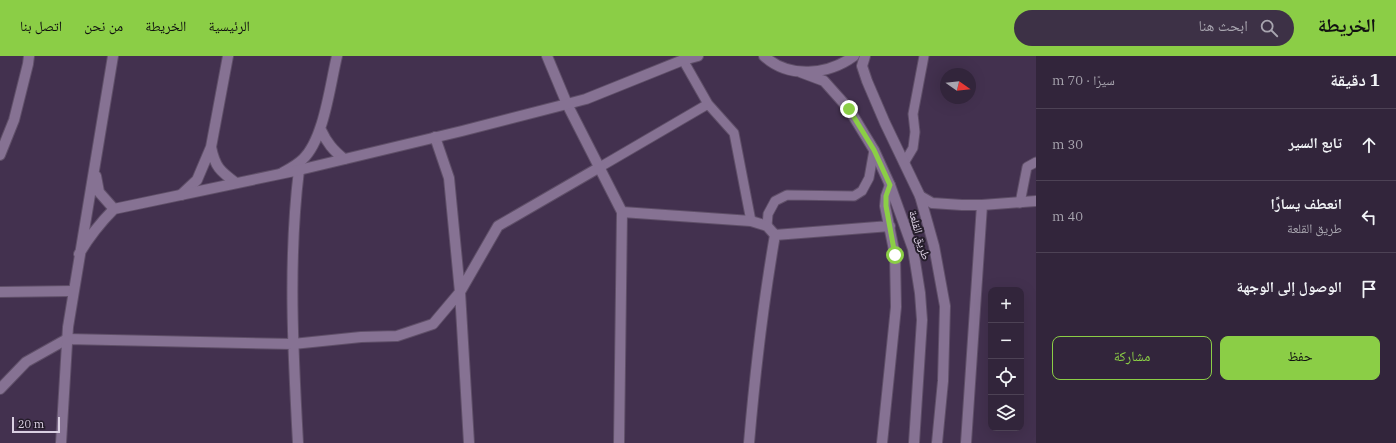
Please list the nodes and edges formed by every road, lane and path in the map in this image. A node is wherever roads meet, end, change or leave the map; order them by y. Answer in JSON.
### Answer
{"nodes":[{"id":1,"x":29,"y":56,"type":"edge"},
{"id":2,"x":114,"y":56,"type":"edge"},
{"id":3,"x":228,"y":56,"type":"edge"},
{"id":4,"x":337,"y":56,"type":"edge"},
{"id":5,"x":548,"y":56,"type":"edge"},
{"id":6,"x":698,"y":56,"type":"edge"},
{"id":7,"x":756,"y":56,"type":"edge"},
{"id":8,"x":854,"y":56,"type":"edge"},
{"id":9,"x":865,"y":56,"type":"edge"},
{"id":10,"x":924,"y":56,"type":"edge"},
{"id":11,"x":686,"y":58,"type":"edge"},
{"id":12,"x":766,"y":58,"type":"edge"},
{"id":13,"x":800,"y":72,"type":"junction"},
{"id":14,"x":567,"y":104,"type":"junction"},
{"id":15,"x":708,"y":104,"type":"junction"},
{"id":16,"x":321,"y":130,"type":"junction"},
{"id":17,"x":435,"y":137,"type":"junction"},
{"id":18,"x":211,"y":147,"type":"junction"},
{"id":19,"x":874,"y":150,"type":"junction"},
{"id":20,"x":0,"y":155,"type":"edge"},
{"id":21,"x":344,"y":159,"type":"junction"},
{"id":22,"x":1036,"y":162,"type":"edge"},
{"id":23,"x":904,"y":163,"type":"junction"},
{"id":24,"x":95,"y":166,"type":"junction"},
{"id":25,"x":600,"y":167,"type":"junction"},
{"id":26,"x":300,"y":170,"type":"junction"},
{"id":27,"x":282,"y":173,"type":"junction"},
{"id":28,"x":236,"y":183,"type":"junction"},
{"id":29,"x":890,"y":185,"type":"junction"},
{"id":30,"x":181,"y":195,"type":"junction"},
{"id":31,"x":920,"y":196,"type":"junction"},
{"id":32,"x":1036,"y":201,"type":"edge"},
{"id":33,"x":1020,"y":203,"type":"junction"},
{"id":34,"x":982,"y":205,"type":"junction"},
{"id":35,"x":114,"y":209,"type":"junction"},
{"id":36,"x":622,"y":212,"type":"junction"},
{"id":37,"x":751,"y":221,"type":"junction"},
{"id":38,"x":767,"y":226,"type":"junction"},
{"id":39,"x":890,"y":226,"type":"junction"},
{"id":40,"x":775,"y":235,"type":"junction"},
{"id":41,"x":79,"y":254,"type":"junction"},
{"id":42,"x":0,"y":284,"type":"edge"},
{"id":43,"x":73,"y":291,"type":"junction"},
{"id":44,"x":4,"y":292,"type":"edge"},
{"id":45,"x":460,"y":292,"type":"junction"},
{"id":46,"x":67,"y":340,"type":"junction"},
{"id":47,"x":293,"y":344,"type":"junction"},
{"id":48,"x":0,"y":389,"type":"edge"},
{"id":49,"x":61,"y":443,"type":"edge"},
{"id":50,"x":298,"y":443,"type":"edge"},
{"id":51,"x":469,"y":443,"type":"edge"},
{"id":52,"x":619,"y":443,"type":"edge"},
{"id":53,"x":749,"y":443,"type":"edge"},
{"id":54,"x":882,"y":443,"type":"edge"},
{"id":55,"x":914,"y":443,"type":"edge"},
{"id":56,"x":937,"y":443,"type":"edge"},
{"id":57,"x":966,"y":443,"type":"edge"}],
"edges":[{"from":1,"to":20,"type":"street"},
{"from":2,"to":24,"type":"street"},
{"from":3,"to":18,"type":"street"},
{"from":4,"to":16,"type":"street"},
{"from":5,"to":14,"type":"street"},
{"from":6,"to":11,"type":"street"},
{"from":7,"to":12,"type":"street"},
{"from":8,"to":13,"type":"street"},
{"from":9,"to":23,"type":"street","name":"طريق القلعة"},
{"from":10,"to":23,"type":"lane"},
{"from":11,"to":14,"type":"street"},
{"from":11,"to":15,"type":"lane"},
{"from":12,"to":13,"type":"street"},
{"from":13,"to":19,"type":"street","name":"طريق القلعة"},
{"from":14,"to":17,"type":"street"},
{"from":14,"to":25,"type":"street"},
{"from":15,"to":25,"type":"lane"},
{"from":15,"to":37,"type":"lane"},
{"from":16,"to":21,"type":"street"},
{"from":16,"to":27,"type":"street"},
{"from":17,"to":21,"type":"street"},
{"from":17,"to":45,"type":"street"},
{"from":18,"to":28,"type":"street"},
{"from":18,"to":30,"type":"street"},
{"from":19,"to":29,"type":"street","name":"طريق القلعة"},
{"from":19,"to":38,"type":"lane"},
{"from":21,"to":26,"type":"street"},
{"from":22,"to":33,"type":"lane"},
{"from":23,"to":31,"type":"street","name":"طريق القلعة"},
{"from":24,"to":35,"type":"street"},
{"from":24,"to":41,"type":"street"},
{"from":25,"to":36,"type":"street"},
{"from":25,"to":45,"type":"street"},
{"from":26,"to":27,"type":"street"},
{"from":26,"to":47,"type":"street"},
{"from":27,"to":28,"type":"street"},
{"from":28,"to":30,"type":"street"},
{"from":29,"to":39,"type":"street"},
{"from":29,"to":55,"type":"street","name":"طريق القلعة"},
{"from":30,"to":35,"type":"street"},
{"from":31,"to":34,"type":"street"},
{"from":31,"to":56,"type":"street","name":"طريق القلعة"},
{"from":32,"to":33,"type":"street"},
{"from":33,"to":34,"type":"street"},
{"from":34,"to":57,"type":"street"},
{"from":35,"to":41,"type":"street"},
{"from":36,"to":37,"type":"street"},
{"from":36,"to":52,"type":"street"},
{"from":37,"to":38,"type":"street"},
{"from":38,"to":40,"type":"street"},
{"from":39,"to":40,"type":"street"},
{"from":39,"to":54,"type":"street"},
{"from":40,"to":53,"type":"street"},
{"from":41,"to":43,"type":"street"},
{"from":42,"to":44,"type":"street"},
{"from":43,"to":44,"type":"street"},
{"from":43,"to":46,"type":"street"},
{"from":45,"to":47,"type":"street"},
{"from":45,"to":51,"type":"street"},
{"from":46,"to":47,"type":"street"},
{"from":46,"to":48,"type":"street"},
{"from":46,"to":49,"type":"street"},
{"from":47,"to":50,"type":"street"}]}
